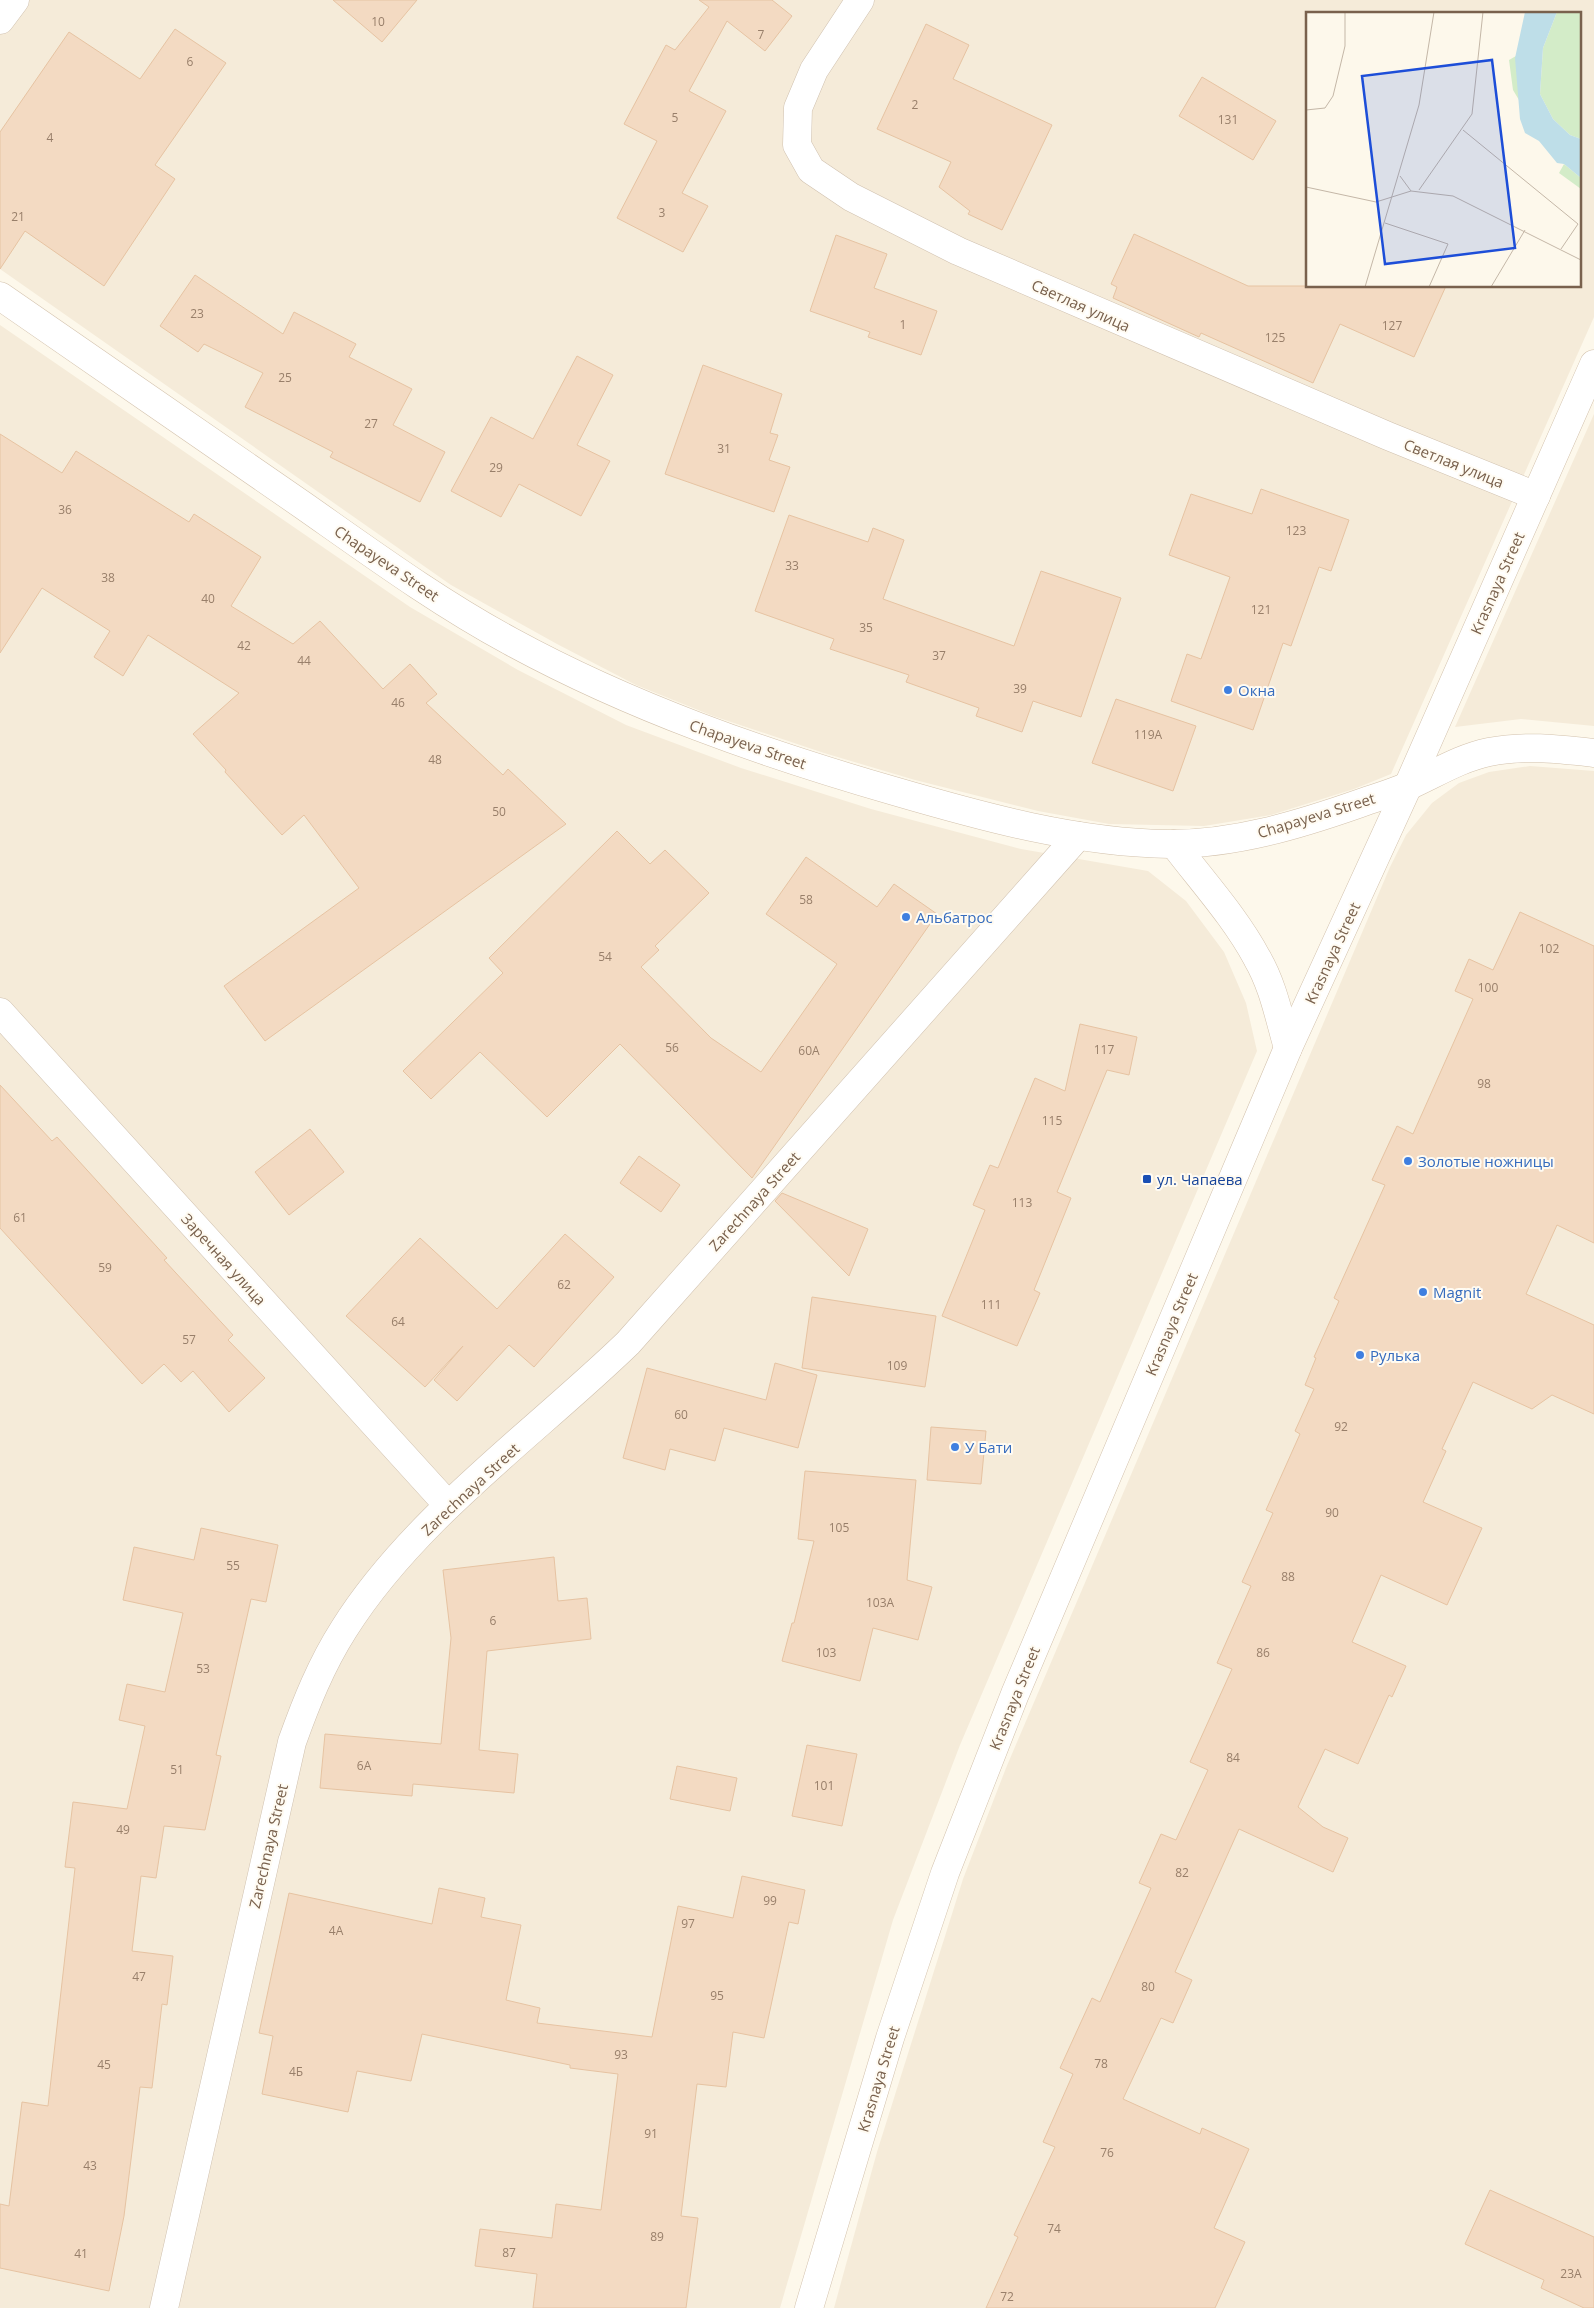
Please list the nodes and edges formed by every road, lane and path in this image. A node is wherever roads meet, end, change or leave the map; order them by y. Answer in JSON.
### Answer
{"nodes":[{"id":1,"x":15,"y":0,"type":"edge"},
{"id":2,"x":860,"y":0,"type":"edge"},
{"id":3,"x":0,"y":20,"type":"edge"},
{"id":4,"x":0,"y":296,"type":"edge"},
{"id":5,"x":1594,"y":364,"type":"edge"},
{"id":6,"x":1536,"y":496,"type":"junction"},
{"id":7,"x":1594,"y":753,"type":"edge"},
{"id":8,"x":1408,"y":786,"type":"junction"},
{"id":9,"x":1078,"y":836,"type":"junction"},
{"id":10,"x":1174,"y":844,"type":"junction"},
{"id":11,"x":0,"y":1012,"type":"edge"},
{"id":12,"x":1288,"y":1048,"type":"junction"},
{"id":13,"x":448,"y":1505,"type":"junction"},
{"id":14,"x":164,"y":2308,"type":"edge"},
{"id":15,"x":809,"y":2308,"type":"edge"}],
"edges":[{"from":1,"to":3,"type":"street"},
{"from":2,"to":6,"type":"street","name":"Светлая улица"},
{"from":4,"to":9,"type":"street","name":"Chapayeva Street"},
{"from":5,"to":6,"type":"street","name":"Krasnaya Street"},
{"from":6,"to":8,"type":"street","name":"Krasnaya Street"},
{"from":7,"to":8,"type":"street","name":"Chapayeva Street"},
{"from":8,"to":10,"type":"street","name":"Chapayeva Street"},
{"from":8,"to":12,"type":"street","name":"Krasnaya Street"},
{"from":9,"to":10,"type":"street","name":"Chapayeva Street"},
{"from":9,"to":13,"type":"street","name":"Zarechnaya Street"},
{"from":10,"to":12,"type":"street"},
{"from":11,"to":13,"type":"street","name":"Заречная улица"},
{"from":12,"to":15,"type":"street","name":"Krasnaya Street"},
{"from":13,"to":14,"type":"street","name":"Zarechnaya Street"}]}
